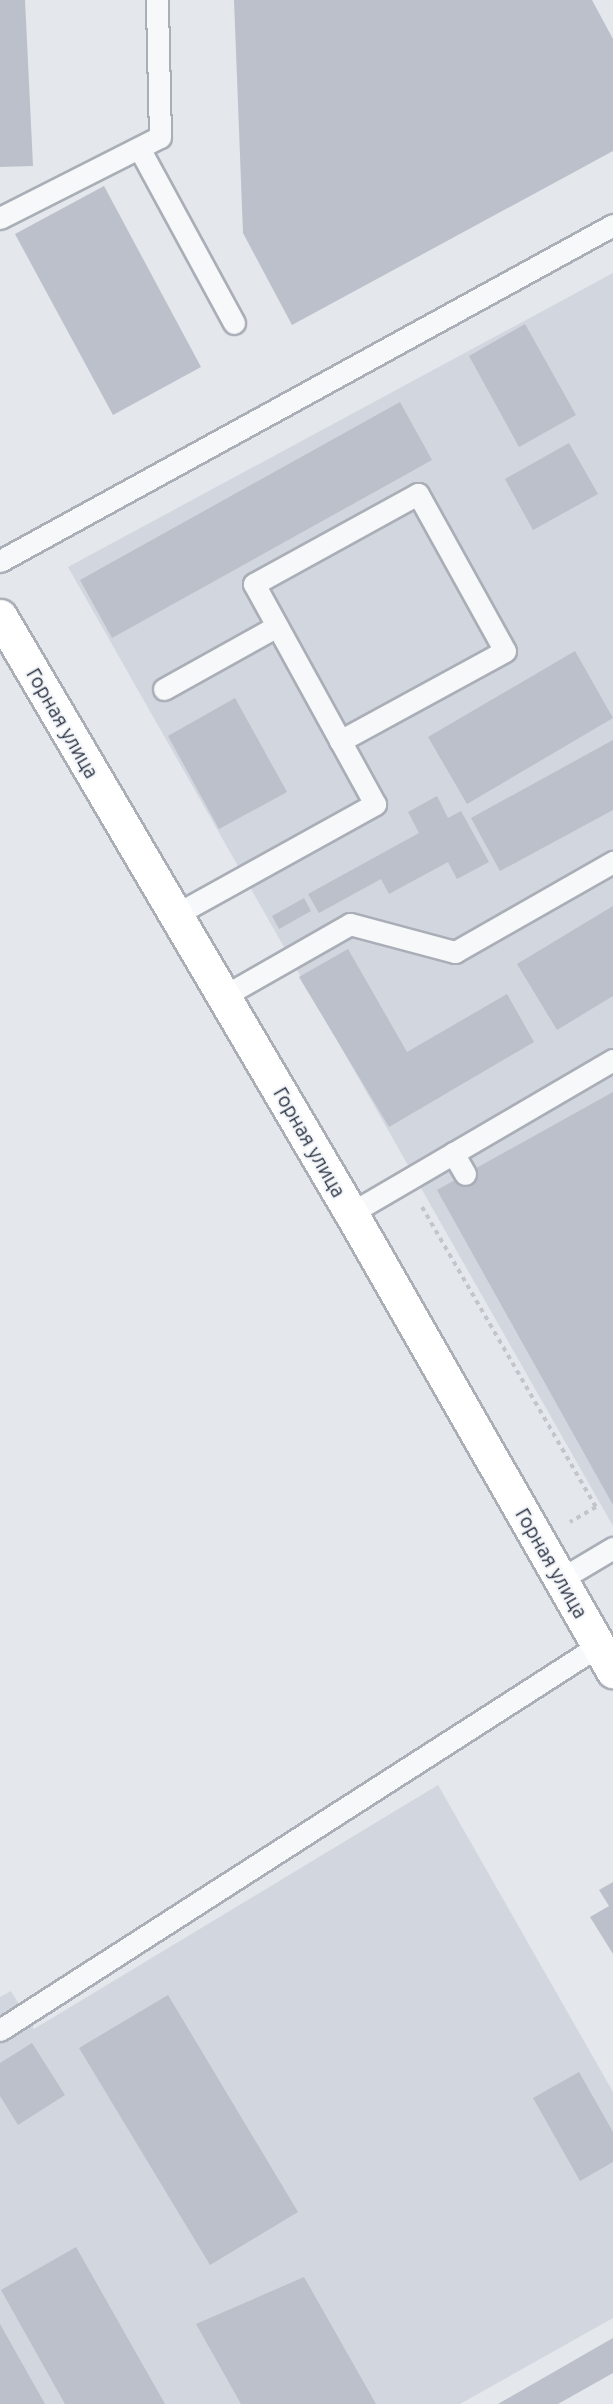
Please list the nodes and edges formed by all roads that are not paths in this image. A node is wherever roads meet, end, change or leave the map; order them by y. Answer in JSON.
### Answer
{"nodes":[{"id":1,"x":157,"y":0,"type":"edge"},
{"id":2,"x":139,"y":148,"type":"junction"},
{"id":3,"x":0,"y":218,"type":"edge"},
{"id":4,"x":613,"y":225,"type":"edge"},
{"id":5,"x":234,"y":323,"type":"dead end"},
{"id":6,"x":0,"y":561,"type":"edge"},
{"id":7,"x":0,"y":616,"type":"edge"},
{"id":8,"x":276,"y":626,"type":"junction"},
{"id":9,"x":164,"y":688,"type":"dead end"},
{"id":10,"x":340,"y":741,"type":"junction"},
{"id":11,"x":613,"y":862,"type":"edge"},
{"id":12,"x":176,"y":915,"type":"junction"},
{"id":13,"x":224,"y":996,"type":"junction"},
{"id":14,"x":613,"y":1060,"type":"edge"},
{"id":15,"x":453,"y":1153,"type":"junction"},
{"id":16,"x":465,"y":1174,"type":"dead end"},
{"id":17,"x":351,"y":1213,"type":"junction"},
{"id":18,"x":613,"y":1548,"type":"edge"},
{"id":19,"x":561,"y":1579,"type":"junction"},
{"id":20,"x":606,"y":1659,"type":"edge"},
{"id":21,"x":0,"y":2030,"type":"edge"}],
"edges":[{"from":1,"to":2,"type":"lane"},
{"from":2,"to":3,"type":"lane"},
{"from":2,"to":5,"type":"lane"},
{"from":4,"to":6,"type":"lane"},
{"from":7,"to":12,"type":"street","name":"Горная улица"},
{"from":8,"to":9,"type":"lane"},
{"from":8,"to":10,"type":"lane"},
{"from":8,"to":10,"type":"lane"},
{"from":10,"to":12,"type":"lane"},
{"from":11,"to":13,"type":"lane"},
{"from":12,"to":13,"type":"street","name":"Горная улица"},
{"from":13,"to":17,"type":"street","name":"Горная улица"},
{"from":14,"to":15,"type":"lane"},
{"from":15,"to":16,"type":"lane"},
{"from":15,"to":17,"type":"lane"},
{"from":17,"to":19,"type":"street","name":"Горная улица"},
{"from":18,"to":19,"type":"lane"},
{"from":19,"to":20,"type":"street","name":"Горная улица"},
{"from":20,"to":21,"type":"lane"}]}
